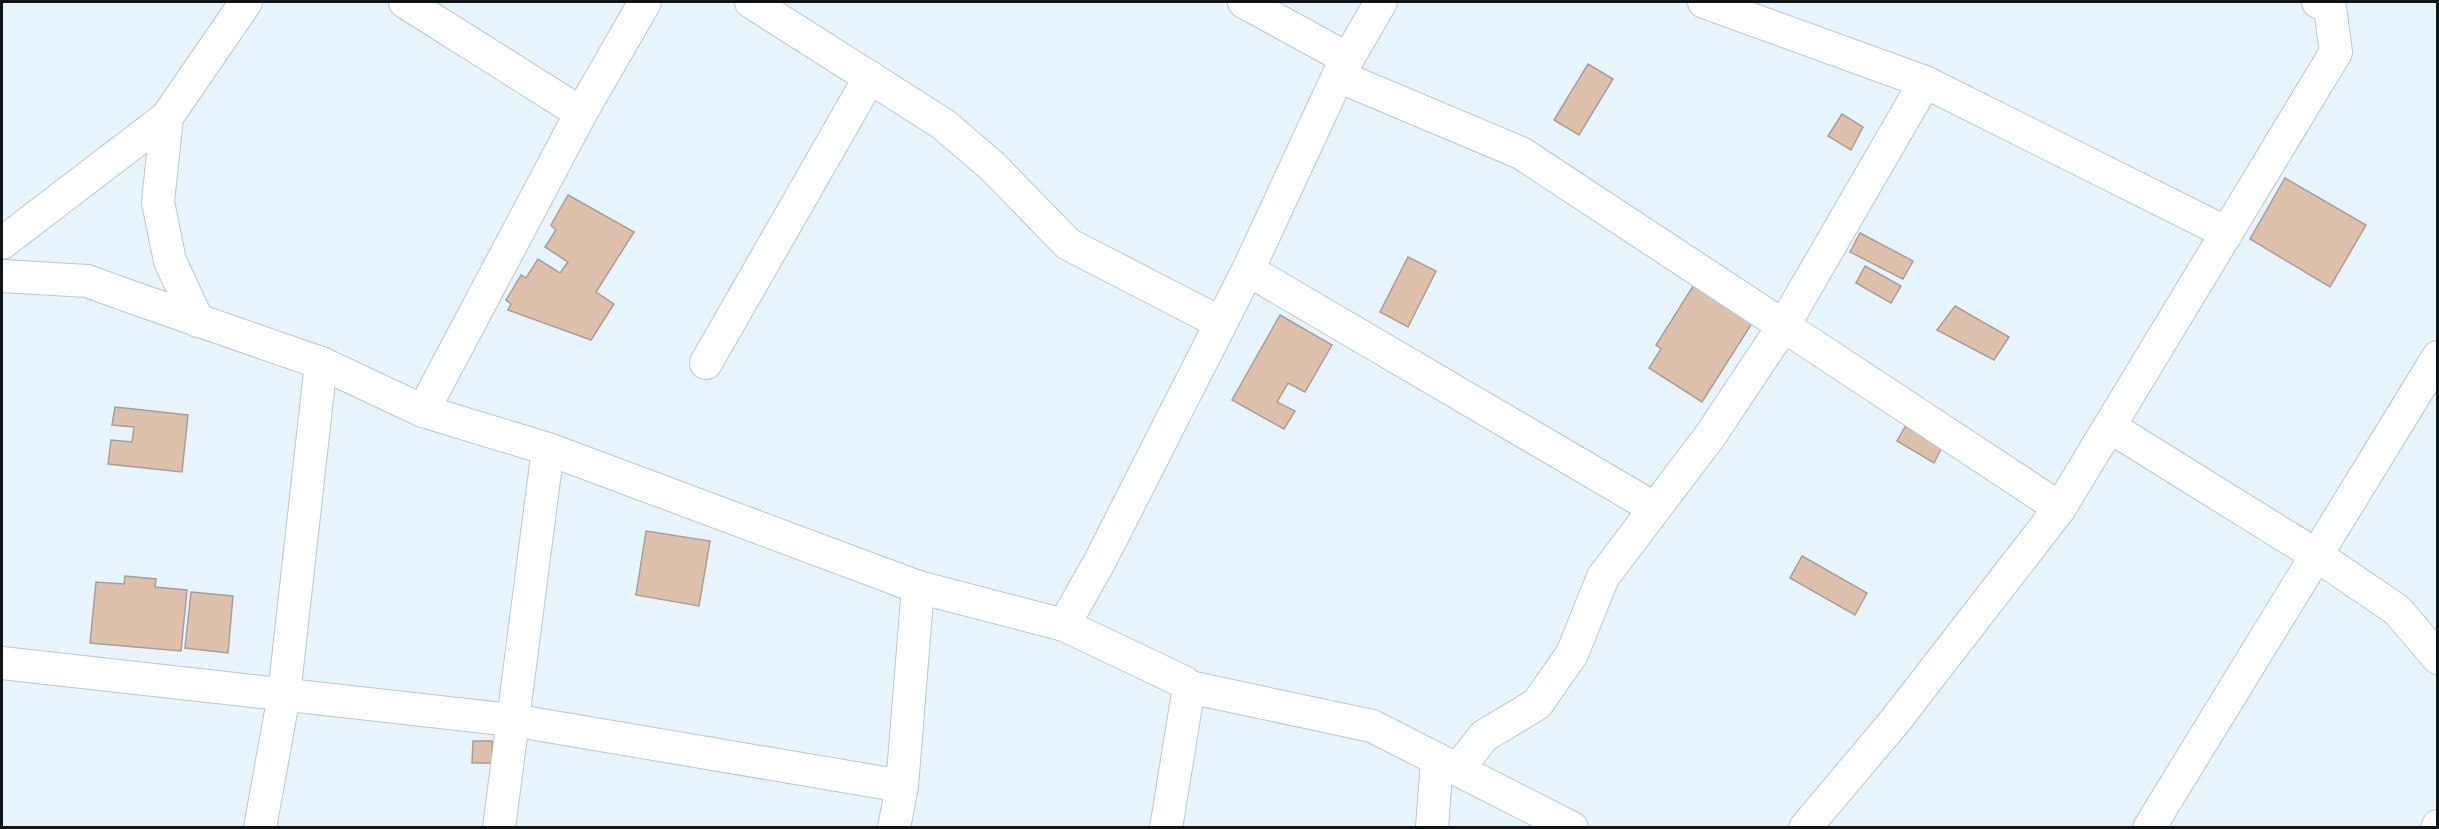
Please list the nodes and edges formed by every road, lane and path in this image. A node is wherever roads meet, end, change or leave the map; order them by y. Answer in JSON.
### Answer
{"nodes":[{"id":1,"x":246,"y":2,"type":"edge"},
{"id":2,"x":405,"y":2,"type":"edge"},
{"id":3,"x":645,"y":2,"type":"edge"},
{"id":4,"x":751,"y":2,"type":"edge"},
{"id":5,"x":1244,"y":2,"type":"edge"},
{"id":6,"x":1381,"y":2,"type":"edge"},
{"id":7,"x":1704,"y":2,"type":"edge"},
{"id":8,"x":2327,"y":4,"type":"edge"},
{"id":9,"x":1343,"y":68,"type":"junction"},
{"id":10,"x":870,"y":77,"type":"junction"},
{"id":11,"x":1925,"y":82,"type":"junction"},
{"id":12,"x":581,"y":113,"type":"junction"},
{"id":13,"x":167,"y":117,"type":"junction"},
{"id":14,"x":2227,"y":233,"type":"junction"},
{"id":15,"x":2,"y":243,"type":"edge"},
{"id":16,"x":1248,"y":270,"type":"junction"},
{"id":17,"x":2,"y":276,"type":"edge"},
{"id":18,"x":198,"y":321,"type":"junction"},
{"id":19,"x":1221,"y":323,"type":"junction"},
{"id":20,"x":1784,"y":325,"type":"junction"},
{"id":21,"x":2438,"y":357,"type":"edge"},
{"id":22,"x":321,"y":363,"type":"junction"},
{"id":23,"x":706,"y":363,"type":"dead end"},
{"id":24,"x":423,"y":411,"type":"junction"},
{"id":25,"x":2110,"y":427,"type":"junction"},
{"id":26,"x":548,"y":449,"type":"junction"},
{"id":27,"x":1654,"y":508,"type":"junction"},
{"id":28,"x":2060,"y":508,"type":"junction"},
{"id":29,"x":2316,"y":555,"type":"junction"},
{"id":30,"x":918,"y":587,"type":"junction"},
{"id":31,"x":1064,"y":625,"type":"junction"},
{"id":32,"x":2438,"y":658,"type":"edge"},
{"id":33,"x":2,"y":663,"type":"edge"},
{"id":34,"x":1190,"y":687,"type":"junction"},
{"id":35,"x":284,"y":695,"type":"junction"},
{"id":36,"x":512,"y":720,"type":"junction"},
{"id":37,"x":1447,"y":764,"type":"junction"},
{"id":38,"x":902,"y":786,"type":"junction"},
{"id":39,"x":260,"y":828,"type":"edge"},
{"id":40,"x":500,"y":828,"type":"edge"},
{"id":41,"x":894,"y":828,"type":"edge"},
{"id":42,"x":1166,"y":828,"type":"edge"},
{"id":43,"x":1432,"y":828,"type":"edge"},
{"id":44,"x":1572,"y":828,"type":"edge"},
{"id":45,"x":1805,"y":828,"type":"edge"},
{"id":46,"x":2149,"y":828,"type":"edge"}],
"edges":[{"from":1,"to":13,"type":"street"},
{"from":2,"to":12,"type":"street"},
{"from":3,"to":12,"type":"street"},
{"from":4,"to":10,"type":"street"},
{"from":5,"to":9,"type":"street"},
{"from":6,"to":9,"type":"street"},
{"from":7,"to":11,"type":"street"},
{"from":8,"to":14,"type":"street"},
{"from":9,"to":16,"type":"street"},
{"from":9,"to":20,"type":"street"},
{"from":10,"to":19,"type":"street"},
{"from":10,"to":23,"type":"street"},
{"from":11,"to":14,"type":"street"},
{"from":11,"to":20,"type":"street"},
{"from":12,"to":24,"type":"street"},
{"from":13,"to":15,"type":"street"},
{"from":13,"to":18,"type":"street"},
{"from":14,"to":25,"type":"street"},
{"from":16,"to":19,"type":"street"},
{"from":16,"to":27,"type":"street"},
{"from":17,"to":18,"type":"street"},
{"from":18,"to":22,"type":"street"},
{"from":19,"to":31,"type":"street"},
{"from":20,"to":27,"type":"street"},
{"from":20,"to":28,"type":"street"},
{"from":21,"to":29,"type":"street"},
{"from":22,"to":24,"type":"street"},
{"from":22,"to":35,"type":"street"},
{"from":24,"to":26,"type":"street"},
{"from":25,"to":28,"type":"street"},
{"from":25,"to":29,"type":"street"},
{"from":26,"to":30,"type":"street"},
{"from":26,"to":36,"type":"street"},
{"from":27,"to":37,"type":"street"},
{"from":28,"to":45,"type":"street"},
{"from":29,"to":32,"type":"street"},
{"from":29,"to":46,"type":"street"},
{"from":30,"to":31,"type":"street"},
{"from":30,"to":38,"type":"street"},
{"from":31,"to":34,"type":"street"},
{"from":33,"to":35,"type":"street"},
{"from":34,"to":37,"type":"street"},
{"from":34,"to":42,"type":"street"},
{"from":35,"to":36,"type":"street"},
{"from":35,"to":39,"type":"street"},
{"from":36,"to":38,"type":"street"},
{"from":36,"to":40,"type":"street"},
{"from":37,"to":43,"type":"street"},
{"from":37,"to":44,"type":"street"},
{"from":38,"to":41,"type":"street"}]}
